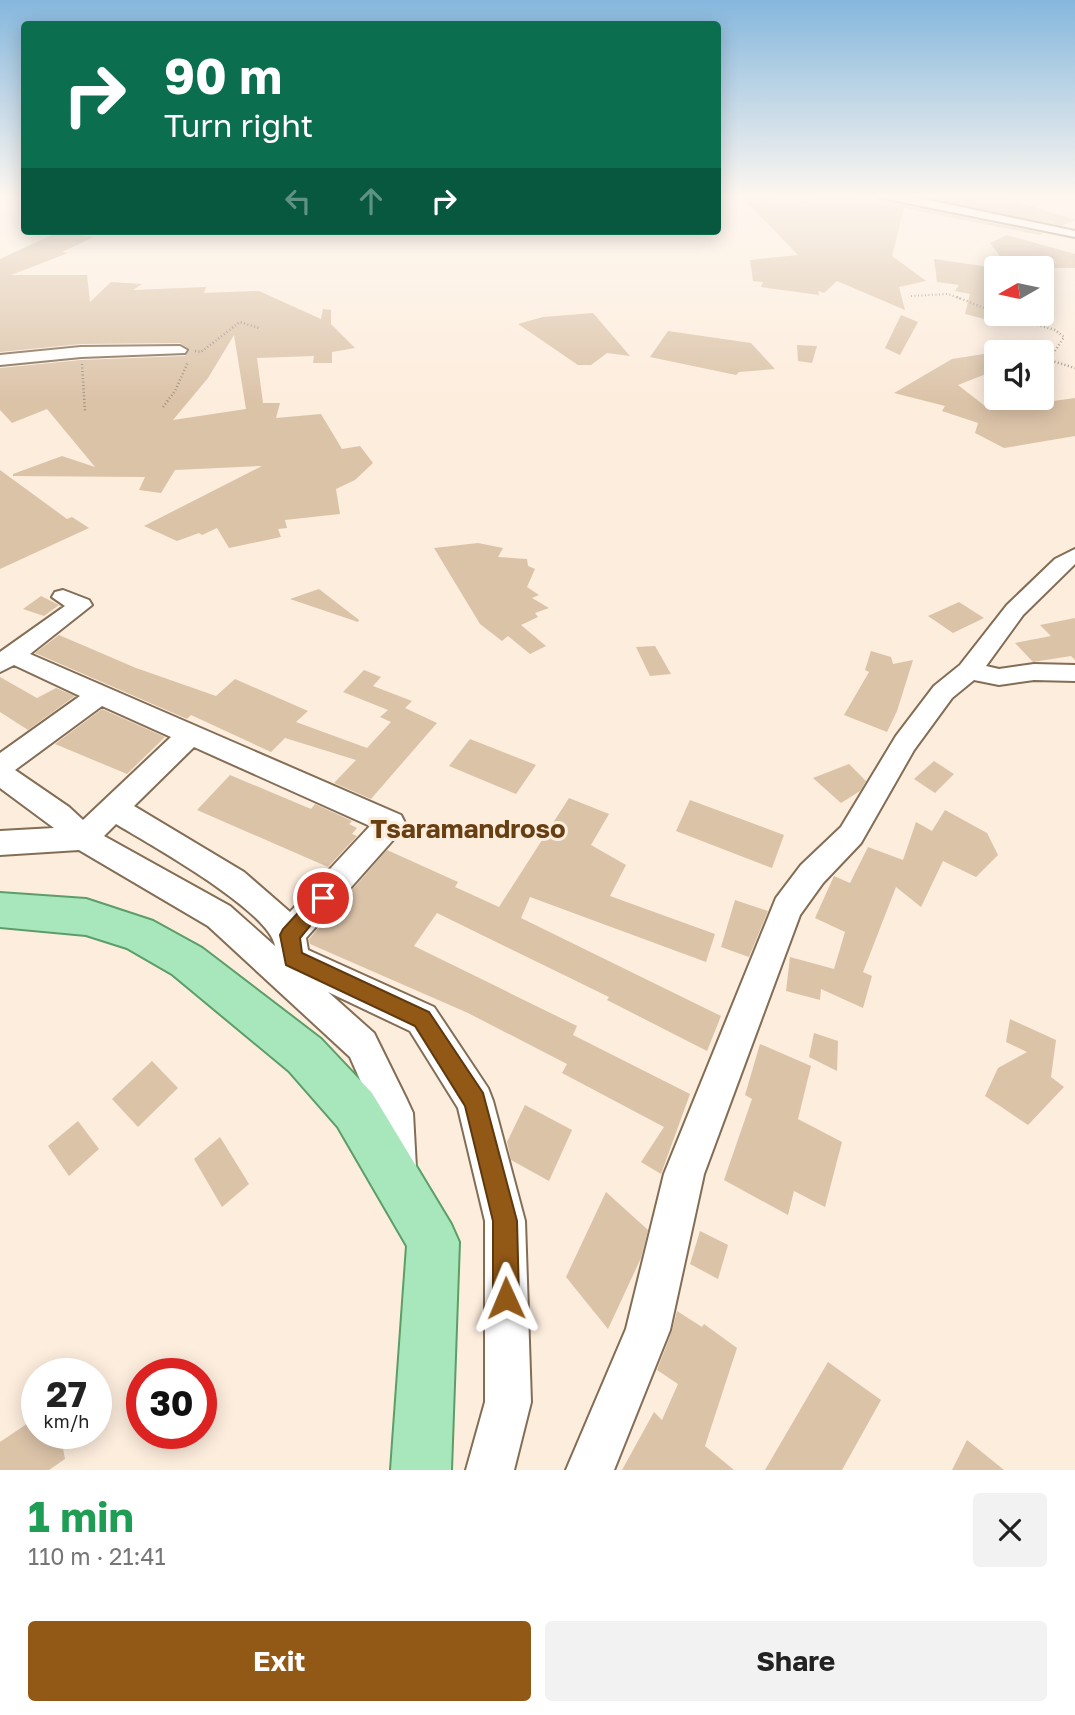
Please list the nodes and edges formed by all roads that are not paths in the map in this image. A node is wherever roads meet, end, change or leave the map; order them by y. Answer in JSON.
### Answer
{"nodes":[{"id":1,"x":180,"y":350,"type":"road end"},
{"id":2,"x":0,"y":360,"type":"edge"},
{"id":3,"x":1075,"y":555,"type":"edge"},
{"id":4,"x":63,"y":597,"type":"dead end"},
{"id":5,"x":6,"y":659,"type":"edge"},
{"id":6,"x":969,"y":671,"type":"junction"},
{"id":7,"x":1075,"y":673,"type":"edge"},
{"id":8,"x":100,"y":694,"type":"junction"},
{"id":9,"x":190,"y":735,"type":"junction"},
{"id":10,"x":0,"y":766,"type":"edge"},
{"id":11,"x":0,"y":774,"type":"edge"},
{"id":12,"x":114,"y":808,"type":"junction"},
{"id":13,"x":83,"y":838,"type":"junction"},
{"id":14,"x":0,"y":843,"type":"edge"},
{"id":15,"x":0,"y":910,"type":"edge"},
{"id":16,"x":289,"y":935,"type":"junction"},
{"id":17,"x":397,"y":1180,"type":"junction"},
{"id":18,"x":421,"y":1470,"type":"edge"},
{"id":19,"x":490,"y":1470,"type":"edge"},
{"id":20,"x":590,"y":1470,"type":"edge"}],
"edges":[{"from":1,"to":2,"type":"street"},
{"from":3,"to":6,"type":"street"},
{"from":4,"to":5,"type":"street"},
{"from":5,"to":8,"type":"street"},
{"from":6,"to":7,"type":"street"},
{"from":6,"to":20,"type":"street"},
{"from":8,"to":9,"type":"street"},
{"from":8,"to":10,"type":"street"},
{"from":9,"to":12,"type":"street"},
{"from":9,"to":16,"type":"street"},
{"from":11,"to":13,"type":"street"},
{"from":12,"to":13,"type":"street"},
{"from":12,"to":16,"type":"street"},
{"from":13,"to":14,"type":"street"},
{"from":13,"to":17,"type":"street"},
{"from":15,"to":17,"type":"main road"},
{"from":16,"to":19,"type":"street"},
{"from":17,"to":18,"type":"main road"}]}
